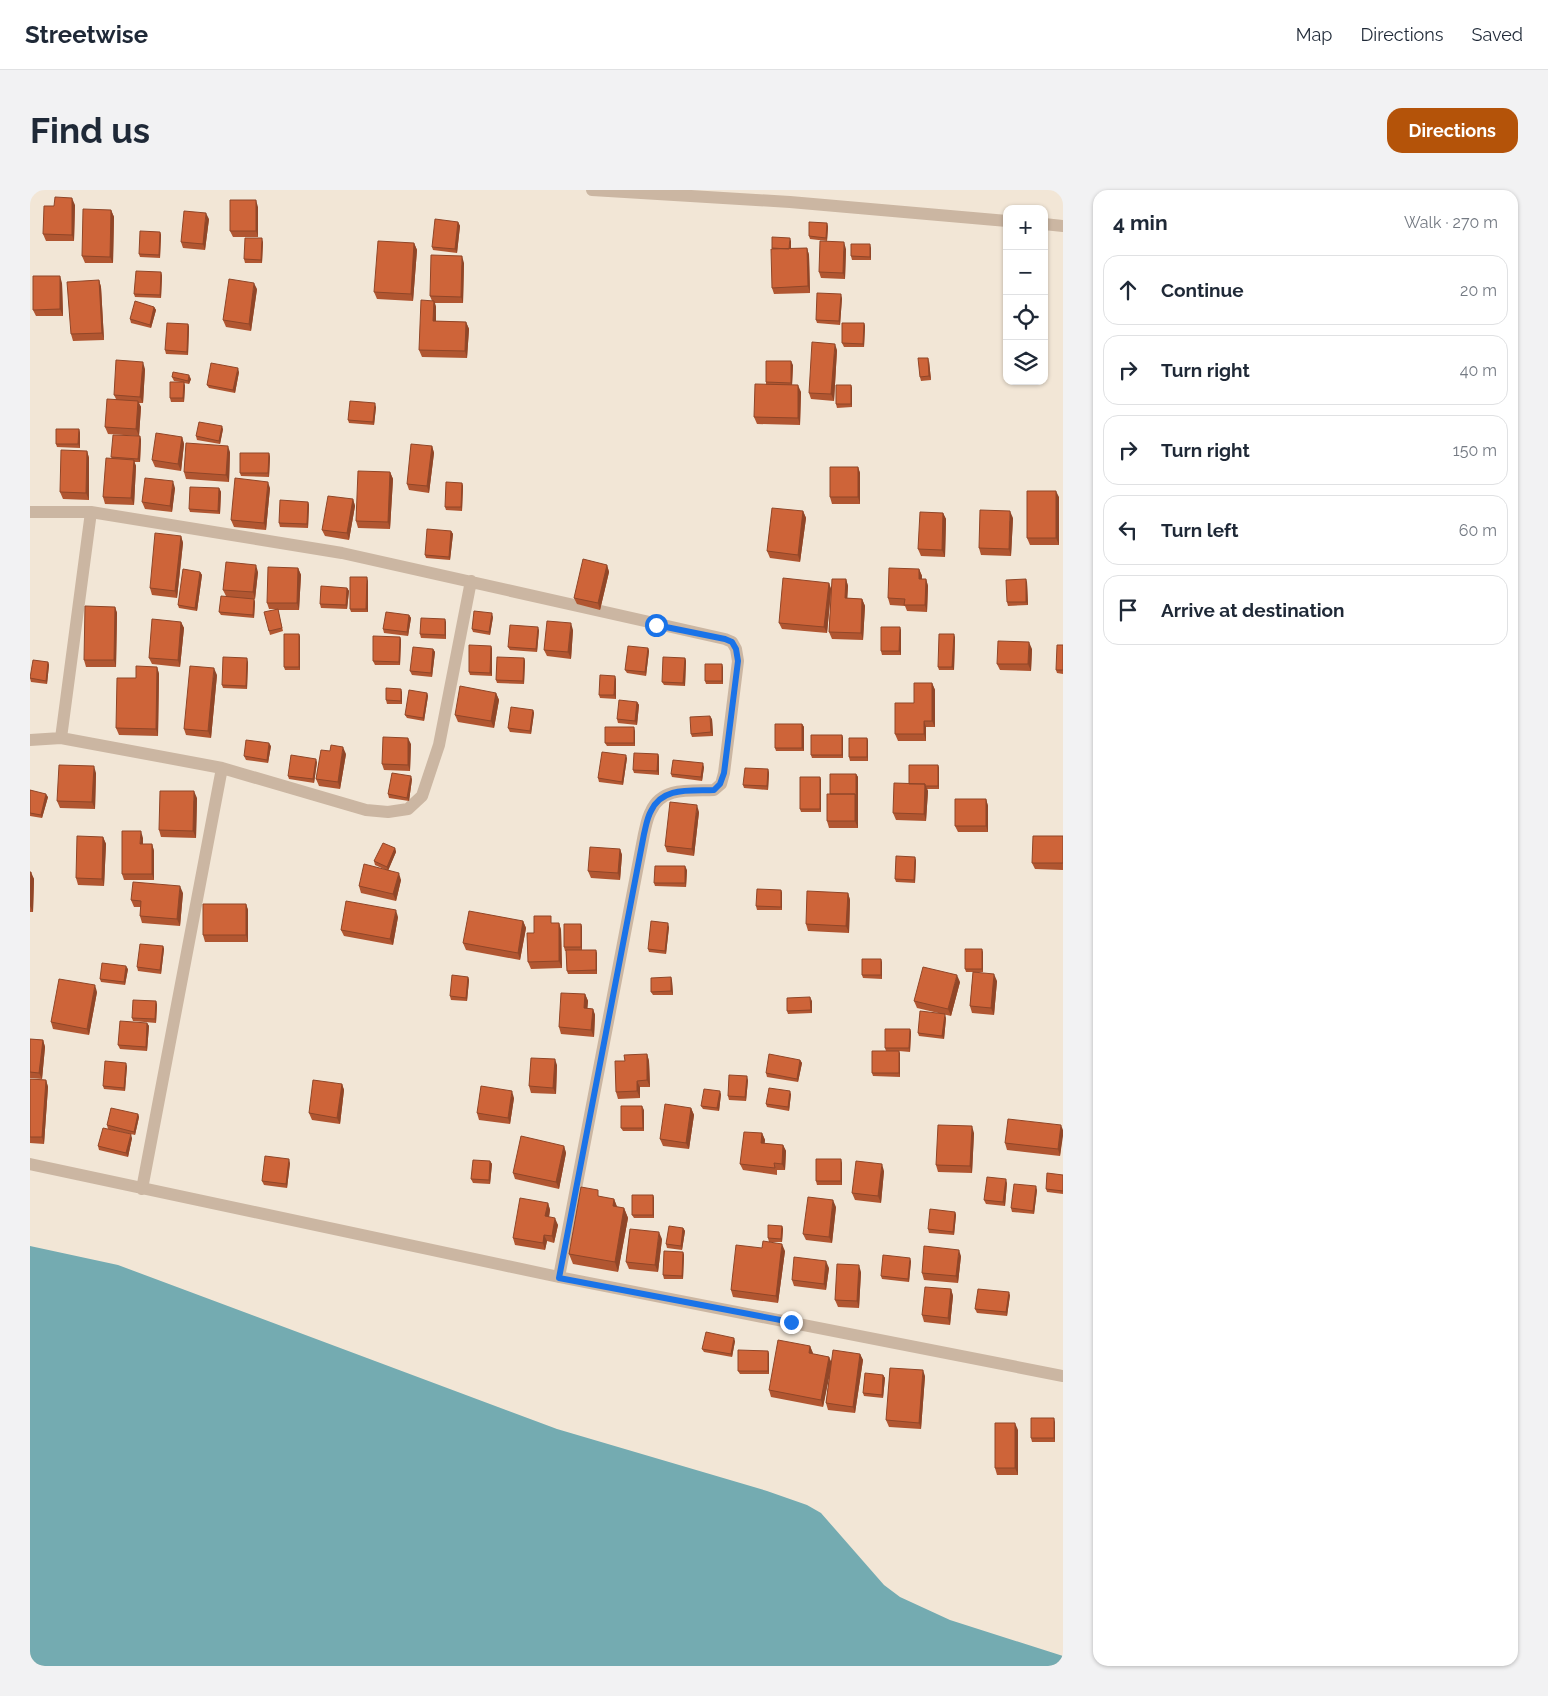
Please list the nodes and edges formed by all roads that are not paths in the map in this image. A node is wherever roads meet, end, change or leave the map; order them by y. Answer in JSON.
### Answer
{"nodes":[{"id":1,"x":592,"y":190,"type":"edge"},
{"id":2,"x":1003,"y":221,"type":"edge"},
{"id":3,"x":1048,"y":224,"type":"edge"},
{"id":4,"x":1063,"y":226,"type":"edge"},
{"id":5,"x":30,"y":512,"type":"edge"},
{"id":6,"x":91,"y":512,"type":"junction"},
{"id":7,"x":471,"y":581,"type":"junction"},
{"id":8,"x":61,"y":738,"type":"junction"},
{"id":9,"x":30,"y":740,"type":"edge"},
{"id":10,"x":222,"y":768,"type":"junction"},
{"id":11,"x":30,"y":1164,"type":"edge"},
{"id":12,"x":142,"y":1189,"type":"junction"},
{"id":13,"x":559,"y":1278,"type":"junction"},
{"id":14,"x":1063,"y":1376,"type":"edge"}],
"edges":[{"from":1,"to":2,"type":"street"},
{"from":3,"to":4,"type":"street"},
{"from":5,"to":6,"type":"street"},
{"from":6,"to":7,"type":"street"},
{"from":6,"to":8,"type":"street"},
{"from":7,"to":10,"type":"street"},
{"from":7,"to":13,"type":"street"},
{"from":8,"to":9,"type":"street"},
{"from":8,"to":10,"type":"street"},
{"from":10,"to":12,"type":"street"},
{"from":11,"to":12,"type":"street"},
{"from":12,"to":13,"type":"street"},
{"from":13,"to":14,"type":"street"}]}
